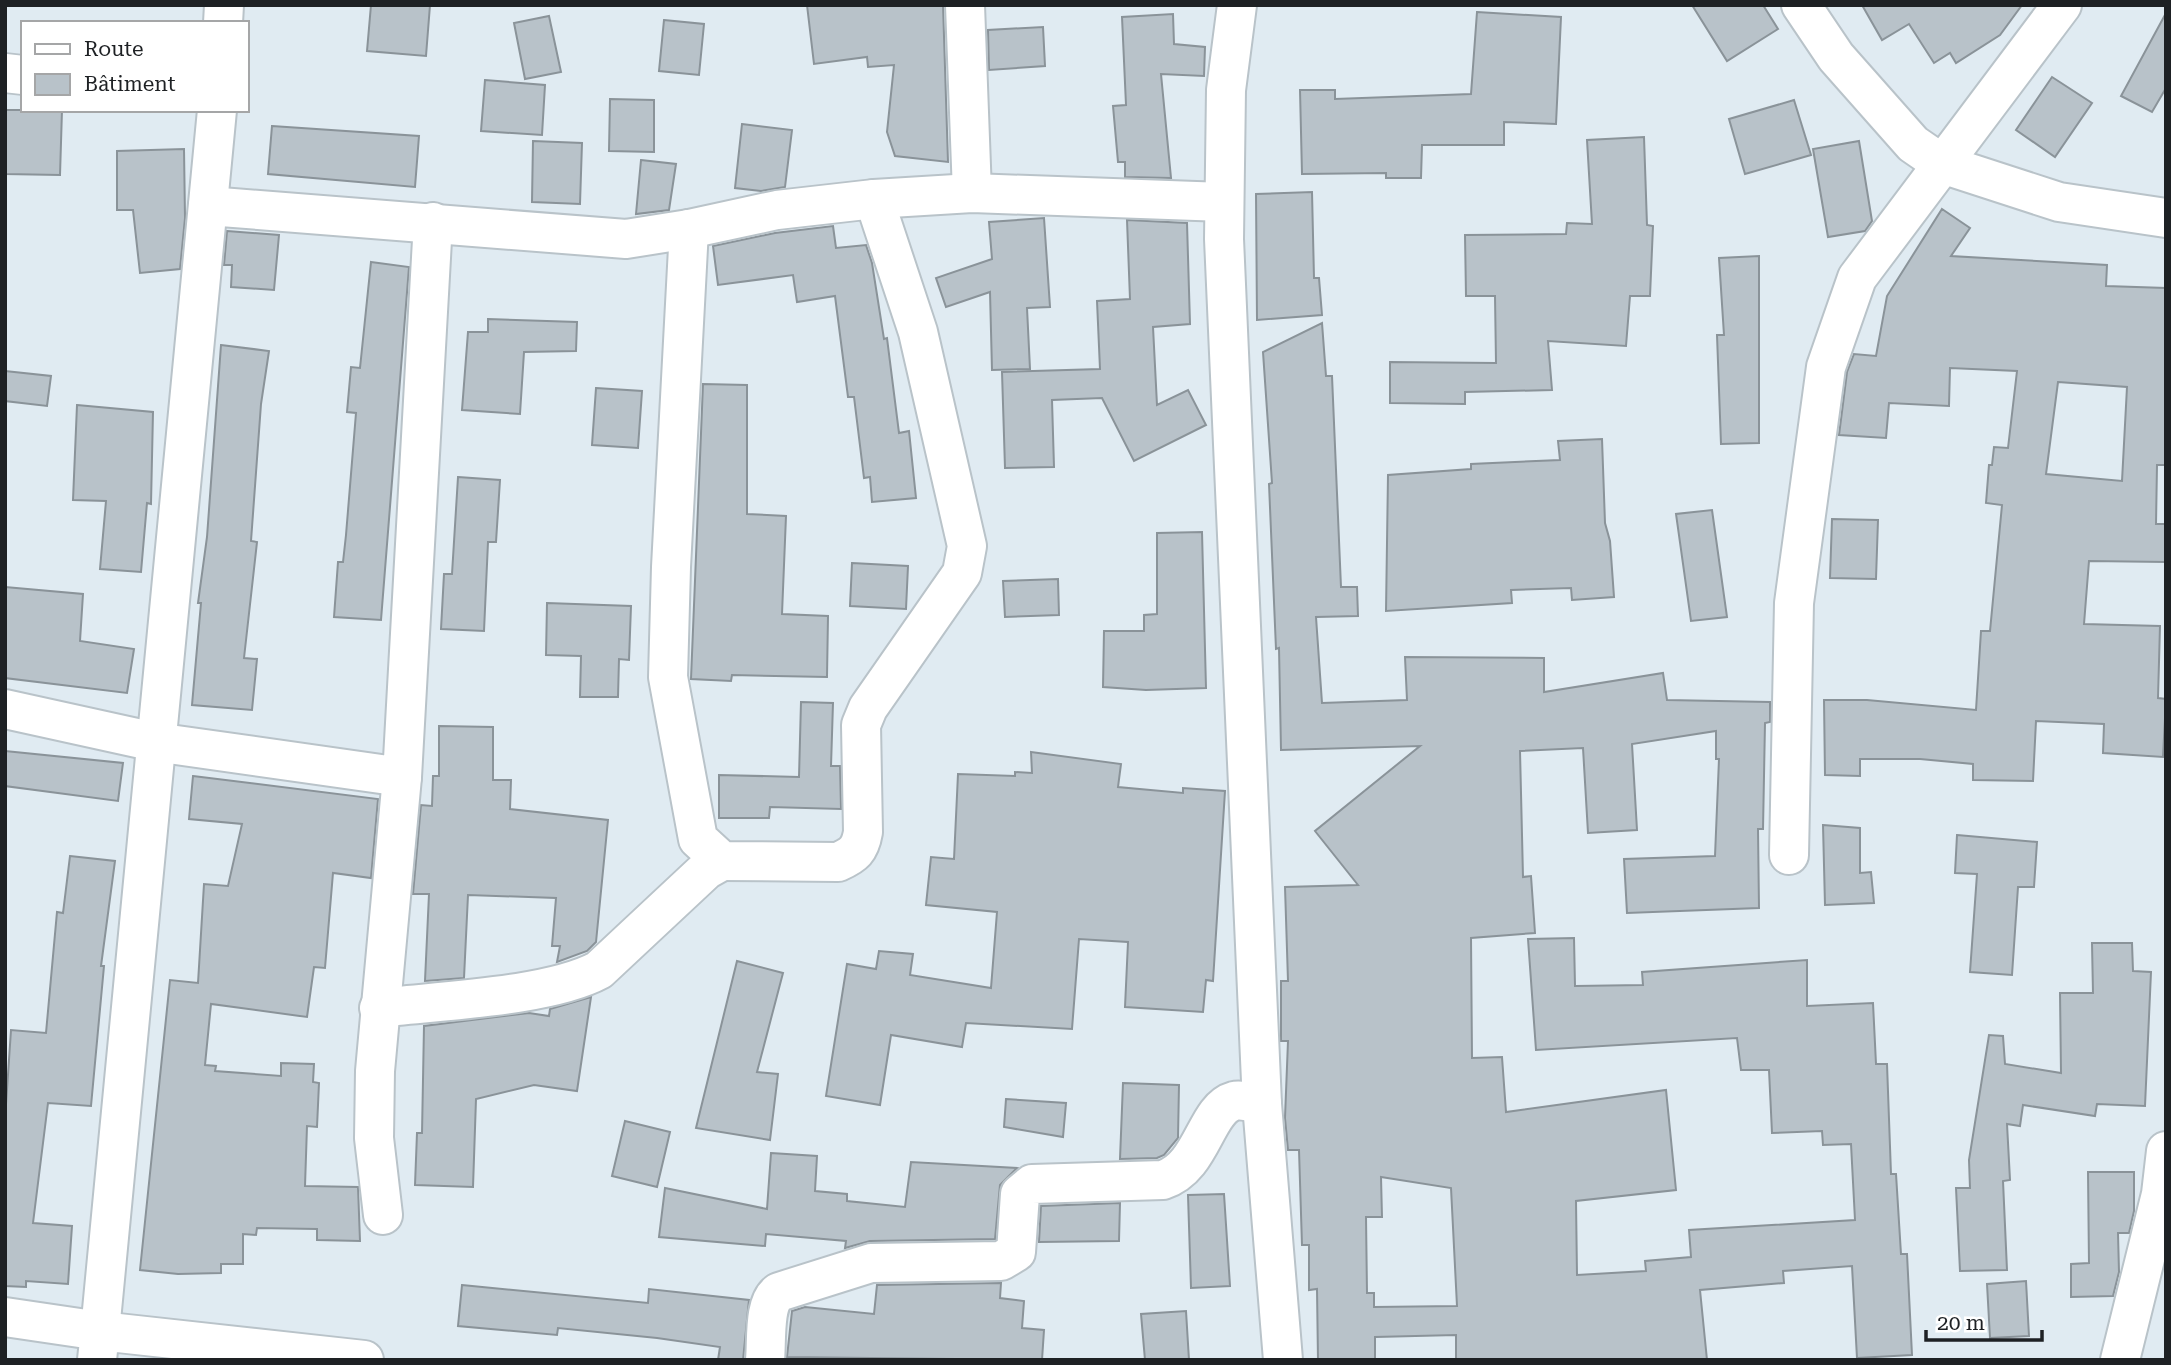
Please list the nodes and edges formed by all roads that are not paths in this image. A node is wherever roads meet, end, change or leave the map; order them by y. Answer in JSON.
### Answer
{"nodes":[{"id":1,"x":965,"y":5,"type":"edge"},
{"id":2,"x":1237,"y":5,"type":"edge"},
{"id":3,"x":1801,"y":5,"type":"edge"},
{"id":4,"x":2062,"y":5,"type":"edge"},
{"id":5,"x":217,"y":112,"type":"edge"},
{"id":6,"x":1942,"y":164,"type":"junction"},
{"id":7,"x":972,"y":193,"type":"junction"},
{"id":8,"x":874,"y":199,"type":"junction"},
{"id":9,"x":1224,"y":202,"type":"junction"},
{"id":10,"x":208,"y":206,"type":"junction"},
{"id":11,"x":2166,"y":218,"type":"edge"},
{"id":12,"x":433,"y":222,"type":"junction"},
{"id":13,"x":689,"y":229,"type":"junction"},
{"id":14,"x":5,"y":709,"type":"edge"},
{"id":15,"x":155,"y":742,"type":"junction"},
{"id":16,"x":402,"y":777,"type":"junction"},
{"id":17,"x":1789,"y":855,"type":"dead end"},
{"id":18,"x":722,"y":861,"type":"junction"},
{"id":19,"x":379,"y":1008,"type":"junction"},
{"id":20,"x":1262,"y":1104,"type":"junction"},
{"id":21,"x":2166,"y":1151,"type":"edge"},
{"id":22,"x":383,"y":1216,"type":"dead end"},
{"id":23,"x":5,"y":1317,"type":"edge"},
{"id":24,"x":99,"y":1345,"type":"edge"},
{"id":25,"x":363,"y":1360,"type":"edge"},
{"id":26,"x":765,"y":1360,"type":"edge"},
{"id":27,"x":1283,"y":1360,"type":"edge"},
{"id":28,"x":2120,"y":1360,"type":"edge"}],
"edges":[{"from":1,"to":7,"type":"street"},
{"from":2,"to":9,"type":"street"},
{"from":3,"to":6,"type":"street"},
{"from":4,"to":6,"type":"street"},
{"from":5,"to":10,"type":"street"},
{"from":6,"to":11,"type":"street"},
{"from":6,"to":17,"type":"street"},
{"from":7,"to":8,"type":"street"},
{"from":7,"to":9,"type":"street"},
{"from":8,"to":13,"type":"street"},
{"from":8,"to":18,"type":"street"},
{"from":9,"to":20,"type":"street"},
{"from":10,"to":12,"type":"street"},
{"from":10,"to":15,"type":"street"},
{"from":12,"to":13,"type":"street"},
{"from":12,"to":16,"type":"street"},
{"from":13,"to":18,"type":"street"},
{"from":14,"to":15,"type":"street"},
{"from":15,"to":16,"type":"street"},
{"from":15,"to":24,"type":"street"},
{"from":16,"to":19,"type":"street"},
{"from":18,"to":19,"type":"street"},
{"from":19,"to":22,"type":"street"},
{"from":20,"to":26,"type":"street"},
{"from":20,"to":27,"type":"street"},
{"from":21,"to":28,"type":"street"},
{"from":23,"to":24,"type":"street"},
{"from":24,"to":25,"type":"street"}]}
